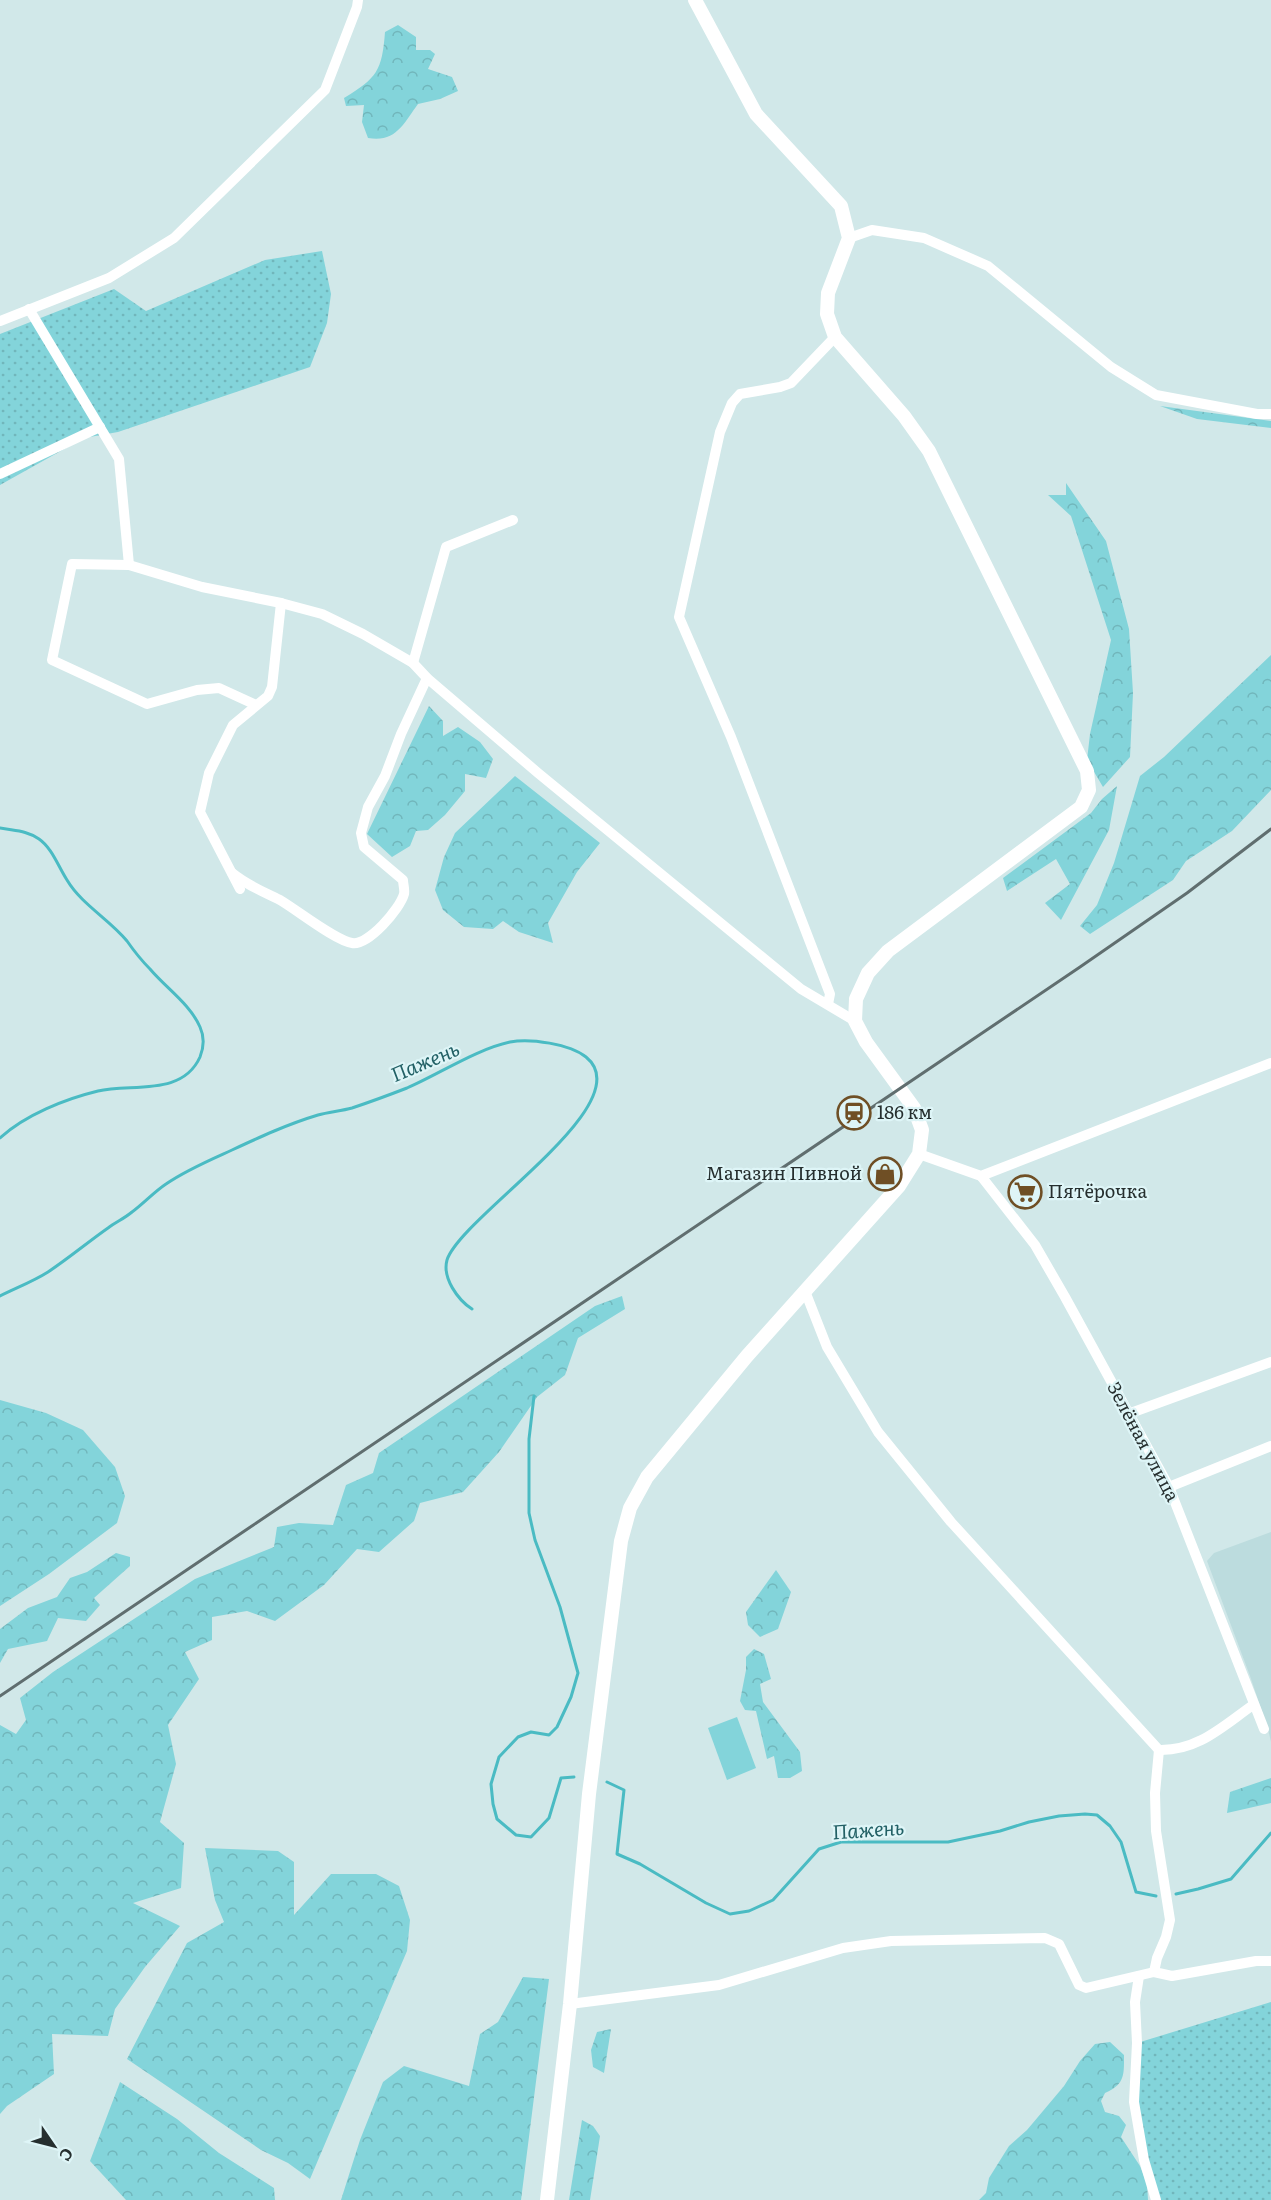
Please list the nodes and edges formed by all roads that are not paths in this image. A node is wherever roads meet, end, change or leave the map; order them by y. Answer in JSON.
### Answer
{"nodes":[{"id":1,"x":358,"y":0,"type":"edge"},
{"id":2,"x":695,"y":0,"type":"edge"},
{"id":3,"x":849,"y":238,"type":"junction"},
{"id":4,"x":29,"y":309,"type":"junction"},
{"id":5,"x":0,"y":321,"type":"edge"},
{"id":6,"x":835,"y":337,"type":"junction"},
{"id":7,"x":1271,"y":414,"type":"edge"},
{"id":8,"x":100,"y":427,"type":"junction"},
{"id":9,"x":0,"y":474,"type":"edge"},
{"id":10,"x":513,"y":520,"type":"dead end"},
{"id":11,"x":129,"y":565,"type":"junction"},
{"id":12,"x":281,"y":603,"type":"junction"},
{"id":13,"x":413,"y":663,"type":"junction"},
{"id":14,"x":427,"y":678,"type":"junction"},
{"id":15,"x":256,"y":705,"type":"junction"},
{"id":16,"x":232,"y":873,"type":"junction"},
{"id":17,"x":240,"y":889,"type":"dead end"},
{"id":18,"x":828,"y":1004,"type":"junction"},
{"id":19,"x":855,"y":1021,"type":"junction"},
{"id":20,"x":1271,"y":1063,"type":"edge"},
{"id":21,"x":919,"y":1154,"type":"junction"},
{"id":22,"x":981,"y":1176,"type":"junction"},
{"id":23,"x":805,"y":1291,"type":"junction"},
{"id":24,"x":1271,"y":1362,"type":"edge"},
{"id":25,"x":1128,"y":1414,"type":"junction"},
{"id":26,"x":1271,"y":1446,"type":"edge"},
{"id":27,"x":1169,"y":1487,"type":"junction"},
{"id":28,"x":1253,"y":1705,"type":"junction"},
{"id":29,"x":1264,"y":1729,"type":"dead end"},
{"id":30,"x":1159,"y":1750,"type":"junction"},
{"id":31,"x":1271,"y":1961,"type":"edge"},
{"id":32,"x":1154,"y":1972,"type":"junction"},
{"id":33,"x":1139,"y":1976,"type":"junction"},
{"id":34,"x":570,"y":2004,"type":"junction"},
{"id":35,"x":547,"y":2200,"type":"edge"},
{"id":36,"x":1156,"y":2200,"type":"edge"}],
"edges":[{"from":1,"to":4,"type":"street"},
{"from":2,"to":3,"type":"street"},
{"from":3,"to":6,"type":"street"},
{"from":3,"to":7,"type":"street"},
{"from":4,"to":5,"type":"street"},
{"from":4,"to":8,"type":"street"},
{"from":6,"to":18,"type":"street"},
{"from":6,"to":19,"type":"street"},
{"from":8,"to":9,"type":"street"},
{"from":8,"to":11,"type":"street"},
{"from":10,"to":13,"type":"street"},
{"from":11,"to":12,"type":"street"},
{"from":11,"to":15,"type":"street"},
{"from":12,"to":13,"type":"street"},
{"from":12,"to":15,"type":"street"},
{"from":13,"to":14,"type":"street"},
{"from":14,"to":16,"type":"street"},
{"from":14,"to":18,"type":"street"},
{"from":15,"to":16,"type":"street"},
{"from":16,"to":17,"type":"street"},
{"from":18,"to":19,"type":"street"},
{"from":19,"to":21,"type":"street"},
{"from":20,"to":22,"type":"street"},
{"from":21,"to":22,"type":"street"},
{"from":21,"to":23,"type":"street"},
{"from":22,"to":25,"type":"street","name":"Зелёная улица"},
{"from":23,"to":30,"type":"street"},
{"from":23,"to":34,"type":"street"},
{"from":24,"to":25,"type":"street"},
{"from":25,"to":27,"type":"street","name":"Зелёная улица"},
{"from":26,"to":27,"type":"street"},
{"from":27,"to":28,"type":"street","name":"Зелёная улица"},
{"from":28,"to":29,"type":"street","name":"Зелёная улица"},
{"from":28,"to":30,"type":"street"},
{"from":30,"to":32,"type":"street"},
{"from":31,"to":32,"type":"street"},
{"from":32,"to":33,"type":"street"},
{"from":33,"to":34,"type":"street"},
{"from":33,"to":36,"type":"street"},
{"from":34,"to":35,"type":"street"}]}
